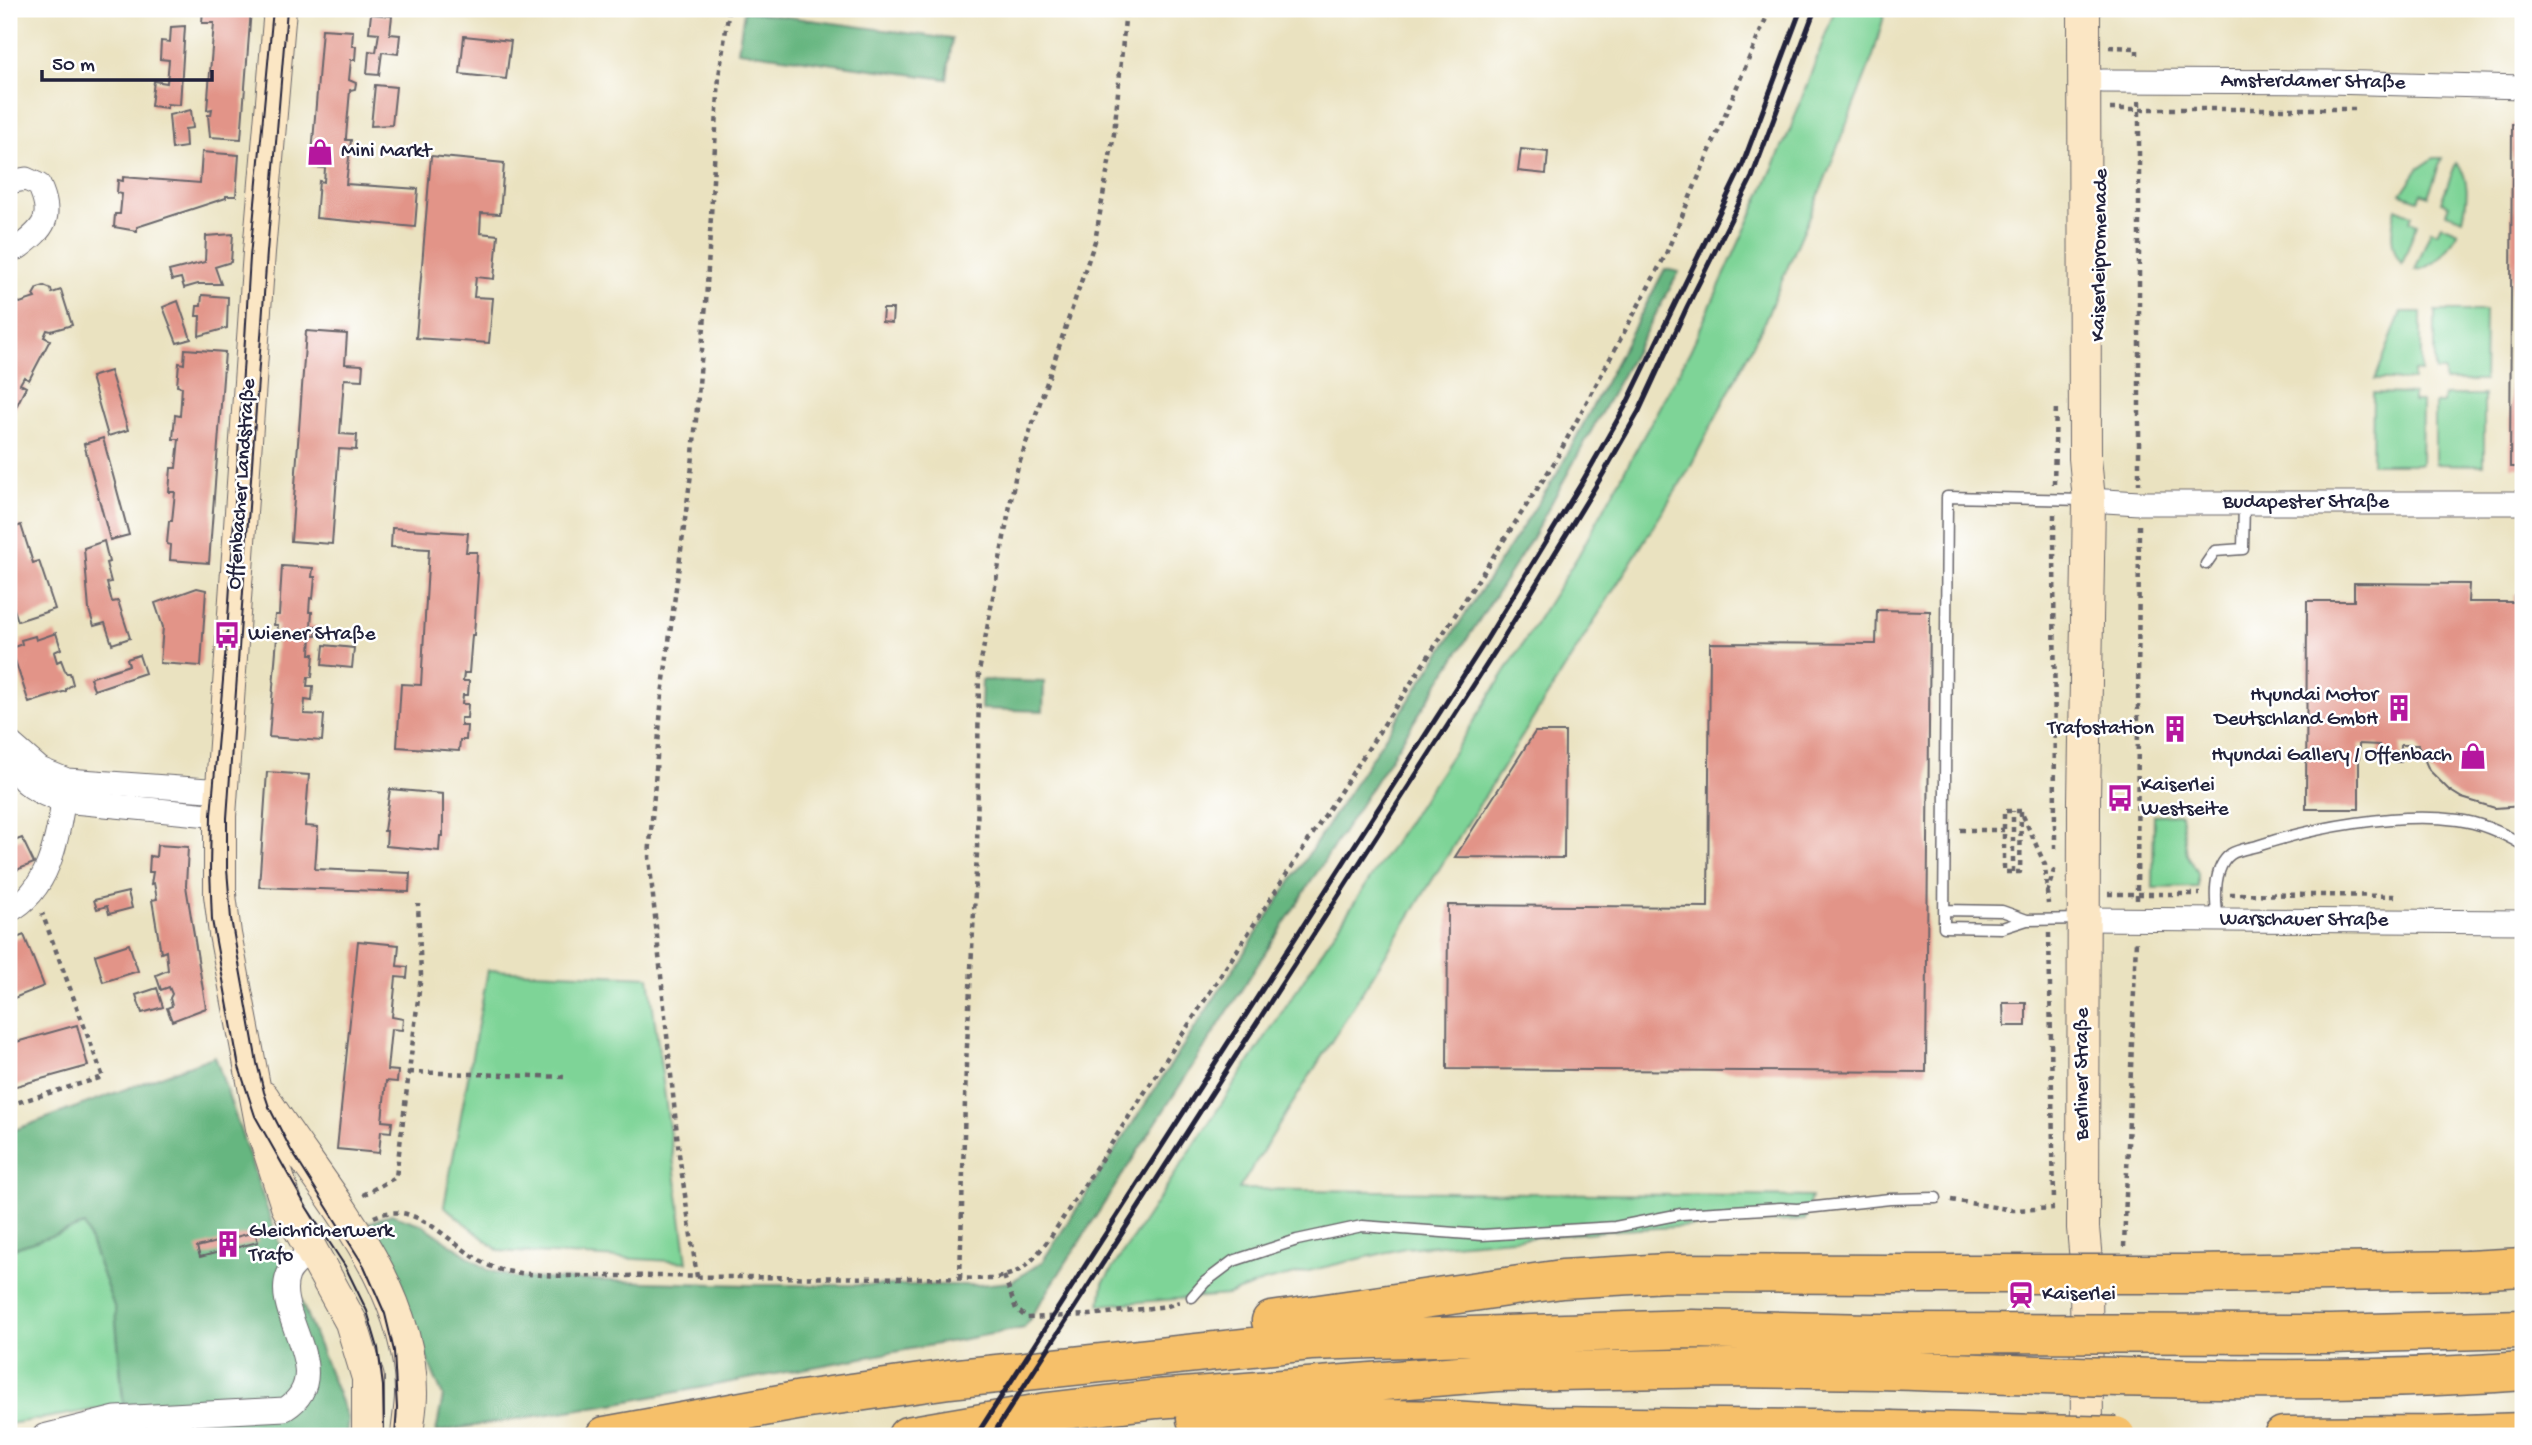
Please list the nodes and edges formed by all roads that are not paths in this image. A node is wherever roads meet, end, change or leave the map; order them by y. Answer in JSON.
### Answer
{"nodes":[{"id":1,"x":280,"y":9,"type":"edge"},
{"id":2,"x":2084,"y":9,"type":"edge"},
{"id":3,"x":2106,"y":9,"type":"edge"},
{"id":4,"x":2523,"y":87,"type":"edge"},
{"id":5,"x":2096,"y":90,"type":"junction"},
{"id":6,"x":9,"y":182,"type":"edge"},
{"id":7,"x":9,"y":247,"type":"edge"},
{"id":8,"x":2089,"y":500,"type":"junction"},
{"id":9,"x":2244,"y":503,"type":"junction"},
{"id":10,"x":2523,"y":503,"type":"edge"},
{"id":11,"x":2206,"y":564,"type":"dead end"},
{"id":12,"x":9,"y":743,"type":"edge"},
{"id":13,"x":9,"y":761,"type":"edge"},
{"id":14,"x":65,"y":790,"type":"junction"},
{"id":15,"x":221,"y":803,"type":"junction"},
{"id":16,"x":2523,"y":845,"type":"edge"},
{"id":17,"x":1944,"y":910,"type":"junction"},
{"id":18,"x":9,"y":911,"type":"edge"},
{"id":19,"x":2084,"y":919,"type":"junction"},
{"id":20,"x":2027,"y":920,"type":"junction"},
{"id":21,"x":2218,"y":920,"type":"junction"},
{"id":22,"x":2523,"y":922,"type":"edge"},
{"id":23,"x":253,"y":1082,"type":"junction"},
{"id":24,"x":1936,"y":1198,"type":"road end"},
{"id":25,"x":2083,"y":1228,"type":"junction"},
{"id":26,"x":312,"y":1252,"type":"junction"},
{"id":27,"x":2504,"y":1266,"type":"edge"},
{"id":28,"x":1192,"y":1297,"type":"road end"},
{"id":29,"x":2523,"y":1329,"type":"edge"},
{"id":30,"x":1876,"y":1352,"type":"junction"},
{"id":31,"x":1061,"y":1366,"type":"junction"},
{"id":32,"x":2523,"y":1371,"type":"edge"},
{"id":33,"x":1065,"y":1410,"type":"junction"},
{"id":34,"x":368,"y":1425,"type":"edge"},
{"id":35,"x":2523,"y":1432,"type":"edge"},
{"id":36,"x":44,"y":1436,"type":"edge"},
{"id":37,"x":407,"y":1436,"type":"edge"},
{"id":38,"x":605,"y":1436,"type":"edge"},
{"id":39,"x":907,"y":1436,"type":"edge"},
{"id":40,"x":2074,"y":1436,"type":"edge"},
{"id":41,"x":2087,"y":1436,"type":"edge"},
{"id":42,"x":2116,"y":1436,"type":"edge"},
{"id":43,"x":2283,"y":1436,"type":"edge"},
{"id":44,"x":2432,"y":1436,"type":"edge"}],
"edges":[{"from":1,"to":15,"type":"main road","name":"Offenbacher Landstraße"},
{"from":2,"to":5,"type":"main road","name":"Kaiserleipromenade"},
{"from":3,"to":5,"type":"main road","name":"Kaiserleipromenade"},
{"from":4,"to":5,"type":"street","name":"Amsterdamer Straße"},
{"from":5,"to":8,"type":"main road","name":"Kaiserleipromenade"},
{"from":6,"to":7,"type":"street"},
{"from":8,"to":9,"type":"street","name":"Budapester Straße"},
{"from":8,"to":17,"type":"lane"},
{"from":8,"to":19,"type":"main road","name":"Kaiserleipromenade"},
{"from":9,"to":10,"type":"street","name":"Budapester Straße"},
{"from":9,"to":11,"type":"lane"},
{"from":12,"to":14,"type":"street"},
{"from":13,"to":14,"type":"street"},
{"from":14,"to":15,"type":"street"},
{"from":14,"to":18,"type":"street"},
{"from":15,"to":23,"type":"main road","name":"Offenbacher Landstraße"},
{"from":16,"to":21,"type":"lane"},
{"from":17,"to":20,"type":"lane"},
{"from":17,"to":20,"type":"lane"},
{"from":19,"to":20,"type":"lane"},
{"from":19,"to":21,"type":"street","name":"Warschauer Straße"},
{"from":19,"to":25,"type":"main road","name":"Berliner Straße"},
{"from":21,"to":22,"type":"street","name":"Warschauer Straße"},
{"from":23,"to":26,"type":"main road","name":"Offenbacher Landstraße"},
{"from":23,"to":37,"type":"main road","name":"Offenbacher Landstraße"},
{"from":24,"to":28,"type":"lane"},
{"from":25,"to":40,"type":"main road","name":"Berliner Straße"},
{"from":25,"to":41,"type":"main road","name":"Berliner Straße"},
{"from":26,"to":34,"type":"main road","name":"Offenbacher Landstraße"},
{"from":26,"to":36,"type":"street"},
{"from":27,"to":31,"type":"highway","bridge":true},
{"from":29,"to":30,"type":"highway","bridge":true},
{"from":30,"to":31,"type":"highway"},
{"from":30,"to":32,"type":"highway","bridge":true},
{"from":30,"to":33,"type":"highway"},
{"from":31,"to":38,"type":"highway"},
{"from":33,"to":39,"type":"highway"},
{"from":33,"to":42,"type":"highway","bridge":true},
{"from":35,"to":44,"type":"highway"},
{"from":43,"to":44,"type":"highway"}]}
